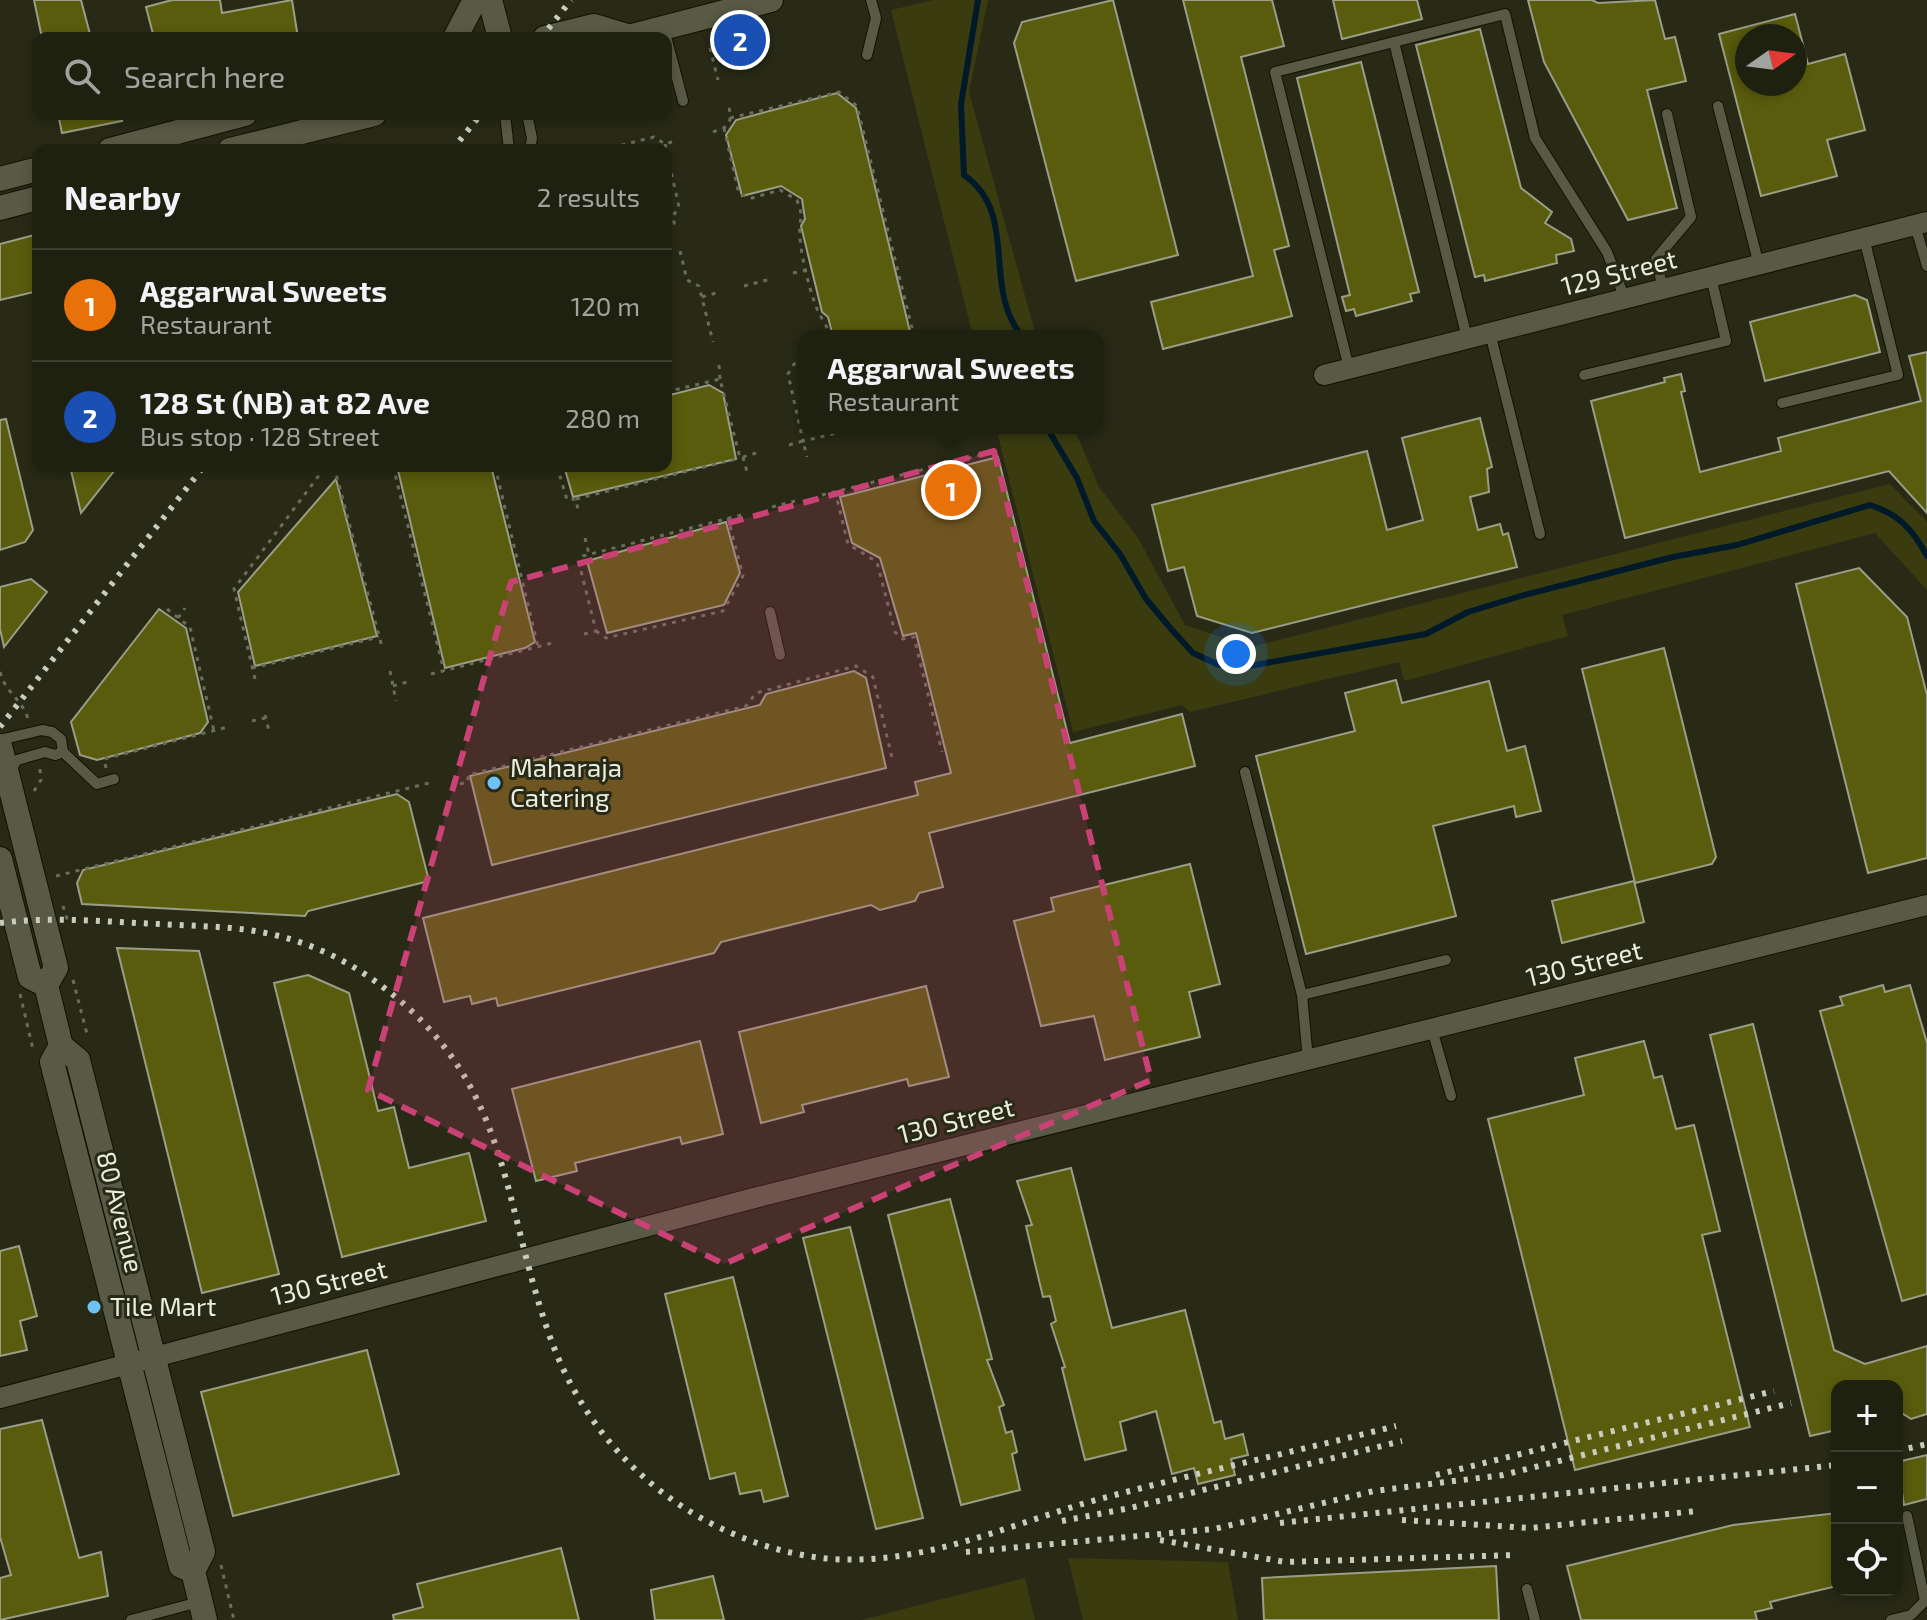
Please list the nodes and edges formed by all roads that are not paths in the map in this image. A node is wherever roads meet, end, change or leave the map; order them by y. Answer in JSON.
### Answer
{"nodes":[{"id":1,"x":475,"y":0,"type":"edge"},
{"id":2,"x":490,"y":0,"type":"edge"},
{"id":3,"x":771,"y":0,"type":"edge"},
{"id":4,"x":871,"y":0,"type":"edge"},
{"id":5,"x":663,"y":27,"type":"junction"},
{"id":6,"x":458,"y":32,"type":"edge"},
{"id":7,"x":498,"y":32,"type":"edge"},
{"id":8,"x":570,"y":32,"type":"edge"},
{"id":9,"x":611,"y":32,"type":"edge"},
{"id":10,"x":644,"y":32,"type":"edge"},
{"id":11,"x":664,"y":32,"type":"edge"},
{"id":12,"x":1394,"y":42,"type":"junction"},
{"id":13,"x":867,"y":55,"type":"dead end"},
{"id":14,"x":672,"y":60,"type":"edge"},
{"id":15,"x":683,"y":101,"type":"dead end"},
{"id":16,"x":1718,"y":106,"type":"dead end"},
{"id":17,"x":1667,"y":114,"type":"dead end"},
{"id":18,"x":225,"y":120,"type":"edge"},
{"id":19,"x":350,"y":120,"type":"edge"},
{"id":20,"x":506,"y":120,"type":"edge"},
{"id":21,"x":528,"y":120,"type":"edge"},
{"id":22,"x":144,"y":144,"type":"edge"},
{"id":23,"x":254,"y":144,"type":"edge"},
{"id":24,"x":508,"y":144,"type":"edge"},
{"id":25,"x":531,"y":144,"type":"edge"},
{"id":26,"x":32,"y":171,"type":"edge"},
{"id":27,"x":0,"y":179,"type":"edge"},
{"id":28,"x":32,"y":200,"type":"edge"},
{"id":29,"x":0,"y":208,"type":"edge"},
{"id":30,"x":1921,"y":224,"type":"edge"},
{"id":31,"x":1864,"y":238,"type":"junction"},
{"id":32,"x":1759,"y":265,"type":"junction"},
{"id":33,"x":1927,"y":266,"type":"edge"},
{"id":34,"x":1711,"y":277,"type":"junction"},
{"id":35,"x":1663,"y":289,"type":"junction"},
{"id":36,"x":1625,"y":299,"type":"junction"},
{"id":37,"x":1490,"y":333,"type":"junction"},
{"id":38,"x":1467,"y":338,"type":"junction"},
{"id":39,"x":1349,"y":368,"type":"junction"},
{"id":40,"x":1324,"y":375,"type":"dead end"},
{"id":41,"x":1584,"y":375,"type":"dead end"},
{"id":42,"x":1782,"y":403,"type":"dead end"},
{"id":43,"x":1540,"y":534,"type":"dead end"},
{"id":44,"x":770,"y":612,"type":"dead end"},
{"id":45,"x":780,"y":655,"type":"dead end"},
{"id":46,"x":0,"y":743,"type":"edge"},
{"id":47,"x":63,"y":752,"type":"junction"},
{"id":48,"x":1245,"y":772,"type":"dead end"},
{"id":49,"x":8,"y":775,"type":"junction"},
{"id":50,"x":114,"y":779,"type":"dead end"},
{"id":51,"x":0,"y":859,"type":"edge"},
{"id":52,"x":1927,"y":905,"type":"edge"},
{"id":53,"x":1446,"y":960,"type":"dead end"},
{"id":54,"x":46,"y":985,"type":"junction"},
{"id":55,"x":1302,"y":995,"type":"junction"},
{"id":56,"x":1432,"y":1029,"type":"junction"},
{"id":57,"x":61,"y":1046,"type":"junction"},
{"id":58,"x":1308,"y":1060,"type":"junction"},
{"id":59,"x":1451,"y":1096,"type":"dead end"},
{"id":60,"x":153,"y":1355,"type":"junction"},
{"id":61,"x":129,"y":1362,"type":"junction"},
{"id":62,"x":0,"y":1398,"type":"edge"},
{"id":63,"x":1907,"y":1516,"type":"dead end"},
{"id":64,"x":193,"y":1571,"type":"junction"},
{"id":65,"x":1527,"y":1589,"type":"dead end"},
{"id":66,"x":203,"y":1611,"type":"edge"},
{"id":67,"x":131,"y":1620,"type":"edge"},
{"id":68,"x":1535,"y":1620,"type":"edge"},
{"id":69,"x":1891,"y":1620,"type":"edge"}],
"edges":[{"from":1,"to":6,"type":"main road"},
{"from":2,"to":7,"type":"main road"},
{"from":3,"to":5,"type":"main road"},
{"from":4,"to":13,"type":"lane"},
{"from":5,"to":10,"type":"main road"},
{"from":5,"to":11,"type":"lane"},
{"from":8,"to":9,"type":"main road"},
{"from":12,"to":36,"type":"lane"},
{"from":12,"to":38,"type":"lane"},
{"from":12,"to":39,"type":"lane"},
{"from":14,"to":15,"type":"lane"},
{"from":16,"to":32,"type":"lane"},
{"from":17,"to":35,"type":"lane"},
{"from":18,"to":22,"type":"main road"},
{"from":19,"to":23,"type":"main road"},
{"from":20,"to":24,"type":"lane"},
{"from":21,"to":25,"type":"lane"},
{"from":26,"to":27,"type":"main road"},
{"from":28,"to":29,"type":"main road"},
{"from":30,"to":31,"type":"street","name":"129 Street"},
{"from":30,"to":33,"type":"lane"},
{"from":31,"to":32,"type":"street","name":"129 Street"},
{"from":31,"to":42,"type":"lane"},
{"from":32,"to":34,"type":"street","name":"129 Street"},
{"from":34,"to":35,"type":"street","name":"129 Street"},
{"from":34,"to":41,"type":"lane"},
{"from":35,"to":36,"type":"street","name":"129 Street"},
{"from":36,"to":37,"type":"street","name":"129 Street"},
{"from":37,"to":38,"type":"street","name":"129 Street"},
{"from":37,"to":43,"type":"lane"},
{"from":38,"to":39,"type":"street","name":"129 Street"},
{"from":39,"to":40,"type":"street","name":"129 Street"},
{"from":44,"to":45,"type":"lane"},
{"from":46,"to":47,"type":"lane"},
{"from":46,"to":49,"type":"main road","name":"80 Avenue"},
{"from":47,"to":49,"type":"lane"},
{"from":47,"to":50,"type":"lane"},
{"from":48,"to":55,"type":"lane"},
{"from":49,"to":54,"type":"main road","name":"80 Avenue"},
{"from":51,"to":54,"type":"main road","name":"80 Avenue"},
{"from":52,"to":56,"type":"street","name":"130 Street"},
{"from":53,"to":55,"type":"lane"},
{"from":54,"to":57,"type":"main road","name":"80 Avenue"},
{"from":55,"to":58,"type":"lane"},
{"from":56,"to":58,"type":"street","name":"130 Street"},
{"from":56,"to":59,"type":"lane"},
{"from":57,"to":60,"type":"main road","name":"80 Avenue"},
{"from":57,"to":61,"type":"main road","name":"80 Avenue"},
{"from":58,"to":60,"type":"street","name":"130 Street"},
{"from":60,"to":61,"type":"street","name":"130 Street"},
{"from":60,"to":64,"type":"main road","name":"80 Avenue"},
{"from":61,"to":62,"type":"street","name":"130 Street"},
{"from":61,"to":64,"type":"main road","name":"80 Avenue"},
{"from":63,"to":69,"type":"lane"},
{"from":64,"to":66,"type":"main road","name":"80 Avenue"},
{"from":65,"to":68,"type":"lane"},
{"from":66,"to":67,"type":"lane"}]}
